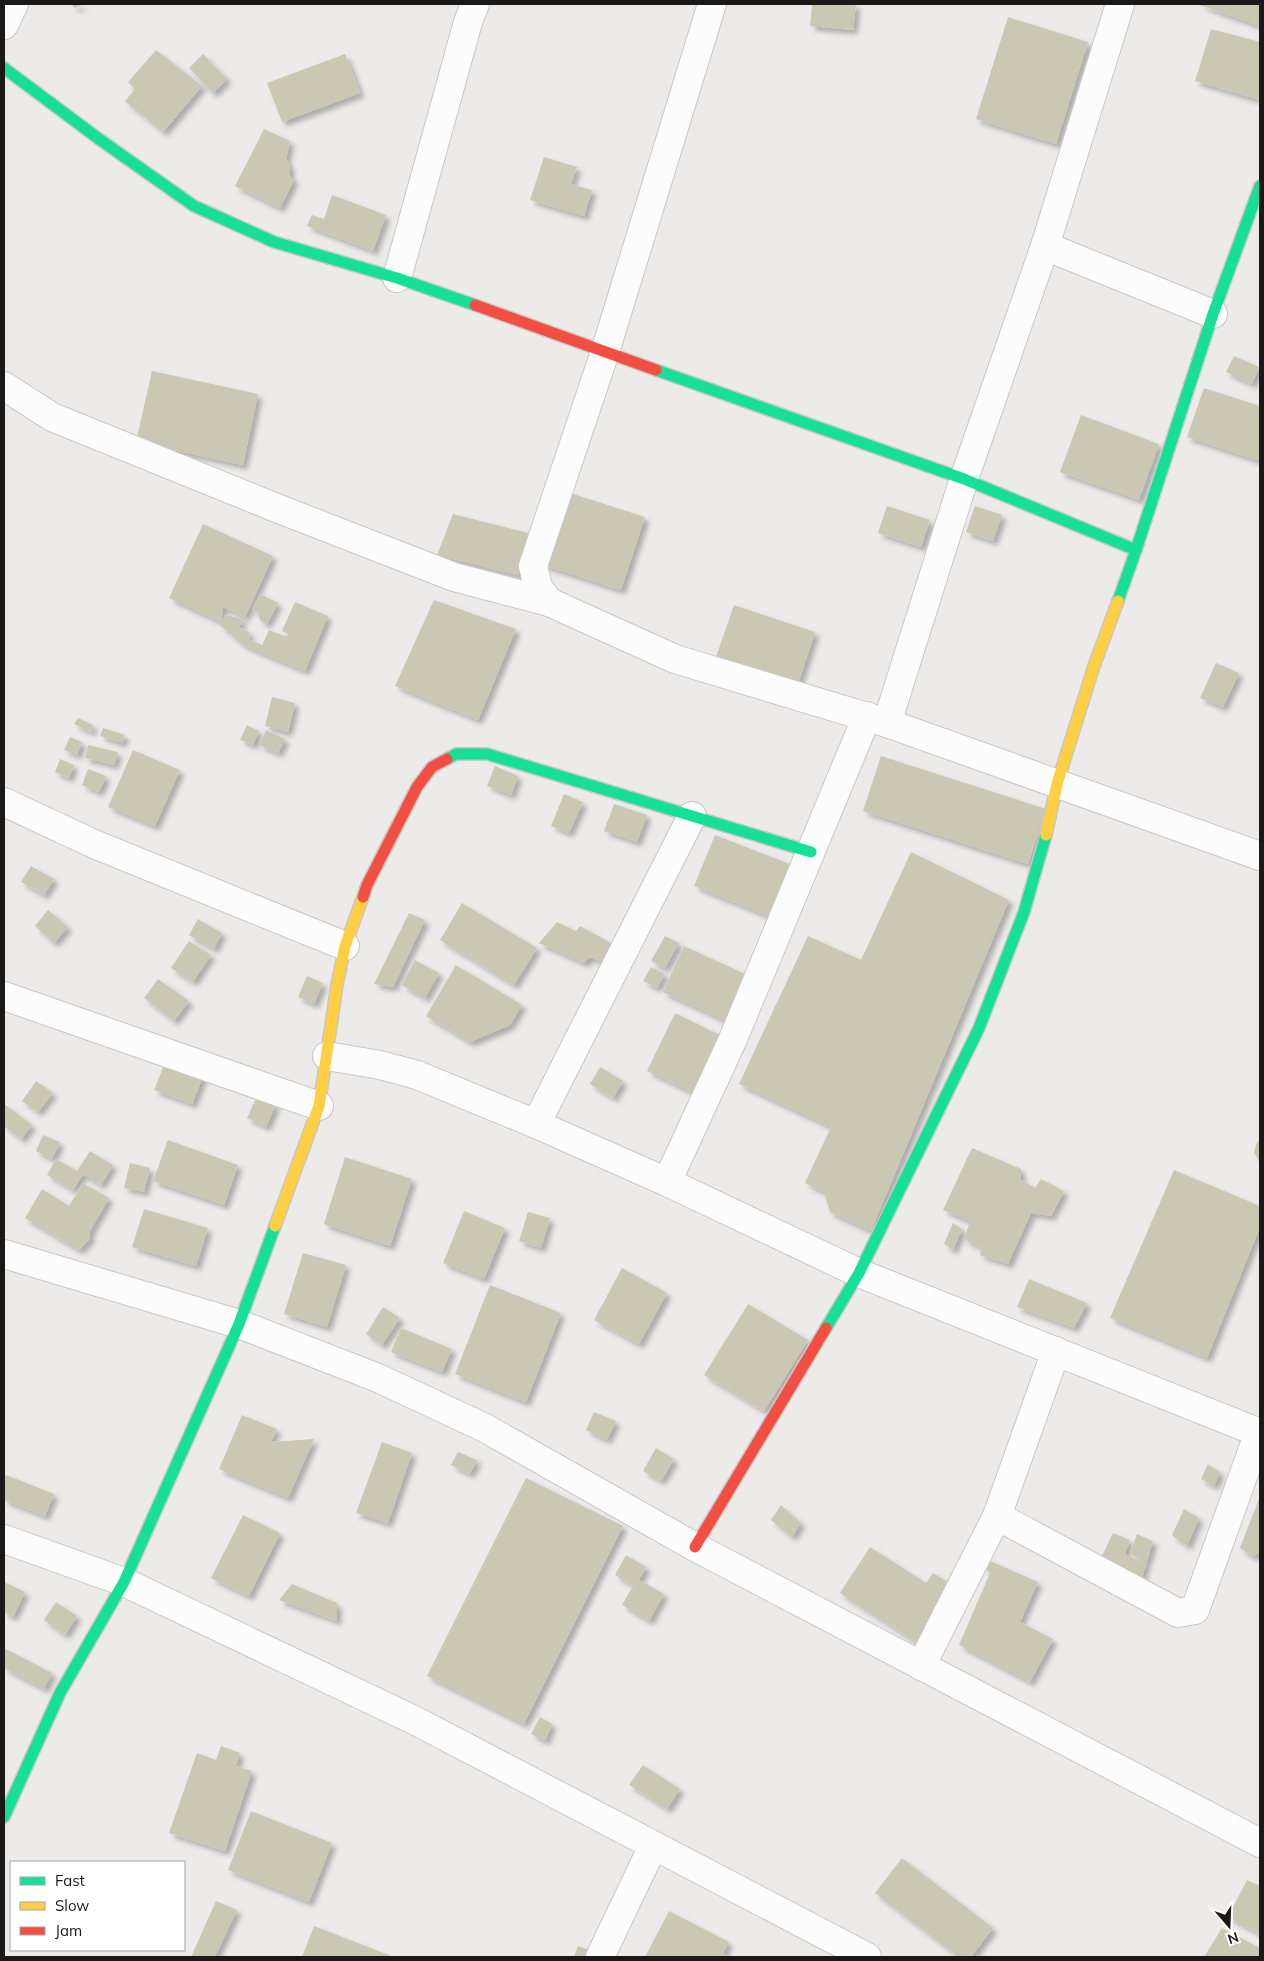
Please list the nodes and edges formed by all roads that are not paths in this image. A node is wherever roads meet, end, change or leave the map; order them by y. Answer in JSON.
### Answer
{"nodes":[{"id":1,"x":14,"y":4,"type":"edge"},
{"id":2,"x":475,"y":4,"type":"edge"},
{"id":3,"x":712,"y":4,"type":"edge"},
{"id":4,"x":1120,"y":4,"type":"edge"},
{"id":5,"x":4,"y":25,"type":"edge"},
{"id":6,"x":4,"y":68,"type":"edge"},
{"id":7,"x":1260,"y":186,"type":"edge"},
{"id":8,"x":1045,"y":246,"type":"junction"},
{"id":9,"x":397,"y":278,"type":"junction"},
{"id":10,"x":1213,"y":314,"type":"junction"},
{"id":11,"x":605,"y":352,"type":"junction"},
{"id":12,"x":4,"y":386,"type":"edge"},
{"id":13,"x":964,"y":479,"type":"junction"},
{"id":14,"x":1136,"y":550,"type":"junction"},
{"id":15,"x":549,"y":602,"type":"junction"},
{"id":16,"x":877,"y":720,"type":"junction"},
{"id":17,"x":1057,"y":784,"type":"junction"},
{"id":18,"x":4,"y":802,"type":"edge"},
{"id":19,"x":692,"y":816,"type":"junction"},
{"id":20,"x":811,"y":852,"type":"junction"},
{"id":21,"x":1260,"y":856,"type":"edge"},
{"id":22,"x":346,"y":946,"type":"junction"},
{"id":23,"x":4,"y":996,"type":"edge"},
{"id":24,"x":327,"y":1056,"type":"junction"},
{"id":25,"x":319,"y":1106,"type":"junction"},
{"id":26,"x":536,"y":1124,"type":"junction"},
{"id":27,"x":667,"y":1182,"type":"junction"},
{"id":28,"x":4,"y":1254,"type":"edge"},
{"id":29,"x":859,"y":1273,"type":"junction"},
{"id":30,"x":239,"y":1324,"type":"junction"},
{"id":31,"x":1056,"y":1351,"type":"junction"},
{"id":32,"x":1259,"y":1432,"type":"edge"},
{"id":33,"x":997,"y":1516,"type":"junction"},
{"id":34,"x":4,"y":1539,"type":"edge"},
{"id":35,"x":695,"y":1547,"type":"junction"},
{"id":36,"x":124,"y":1582,"type":"junction"},
{"id":37,"x":921,"y":1666,"type":"junction"},
{"id":38,"x":4,"y":1817,"type":"edge"},
{"id":39,"x":1260,"y":1843,"type":"edge"},
{"id":40,"x":653,"y":1846,"type":"junction"},
{"id":41,"x":600,"y":1957,"type":"edge"},
{"id":42,"x":867,"y":1957,"type":"edge"}],
"edges":[{"from":1,"to":5,"type":"street"},
{"from":2,"to":9,"type":"street"},
{"from":3,"to":11,"type":"street"},
{"from":4,"to":8,"type":"street"},
{"from":6,"to":9,"type":"street"},
{"from":7,"to":10,"type":"street"},
{"from":8,"to":10,"type":"street"},
{"from":8,"to":13,"type":"street"},
{"from":9,"to":11,"type":"street"},
{"from":10,"to":14,"type":"street"},
{"from":11,"to":13,"type":"street"},
{"from":11,"to":15,"type":"street"},
{"from":12,"to":15,"type":"street"},
{"from":13,"to":14,"type":"street"},
{"from":13,"to":16,"type":"street"},
{"from":14,"to":17,"type":"street"},
{"from":15,"to":16,"type":"street"},
{"from":16,"to":17,"type":"street"},
{"from":16,"to":20,"type":"street"},
{"from":17,"to":21,"type":"street"},
{"from":17,"to":29,"type":"street"},
{"from":18,"to":22,"type":"street"},
{"from":19,"to":20,"type":"street"},
{"from":19,"to":22,"type":"street"},
{"from":19,"to":26,"type":"street"},
{"from":20,"to":27,"type":"street"},
{"from":22,"to":24,"type":"street"},
{"from":23,"to":25,"type":"street"},
{"from":24,"to":25,"type":"street"},
{"from":24,"to":26,"type":"street"},
{"from":25,"to":30,"type":"street"},
{"from":26,"to":27,"type":"street"},
{"from":27,"to":29,"type":"street"},
{"from":28,"to":30,"type":"street"},
{"from":29,"to":31,"type":"street"},
{"from":29,"to":35,"type":"street"},
{"from":30,"to":35,"type":"street"},
{"from":30,"to":36,"type":"street"},
{"from":31,"to":32,"type":"street"},
{"from":31,"to":33,"type":"street"},
{"from":32,"to":33,"type":"street"},
{"from":33,"to":37,"type":"street"},
{"from":34,"to":36,"type":"street"},
{"from":35,"to":37,"type":"street"},
{"from":36,"to":38,"type":"street"},
{"from":36,"to":40,"type":"street"},
{"from":37,"to":39,"type":"street"},
{"from":40,"to":41,"type":"street"},
{"from":40,"to":42,"type":"street"}]}
